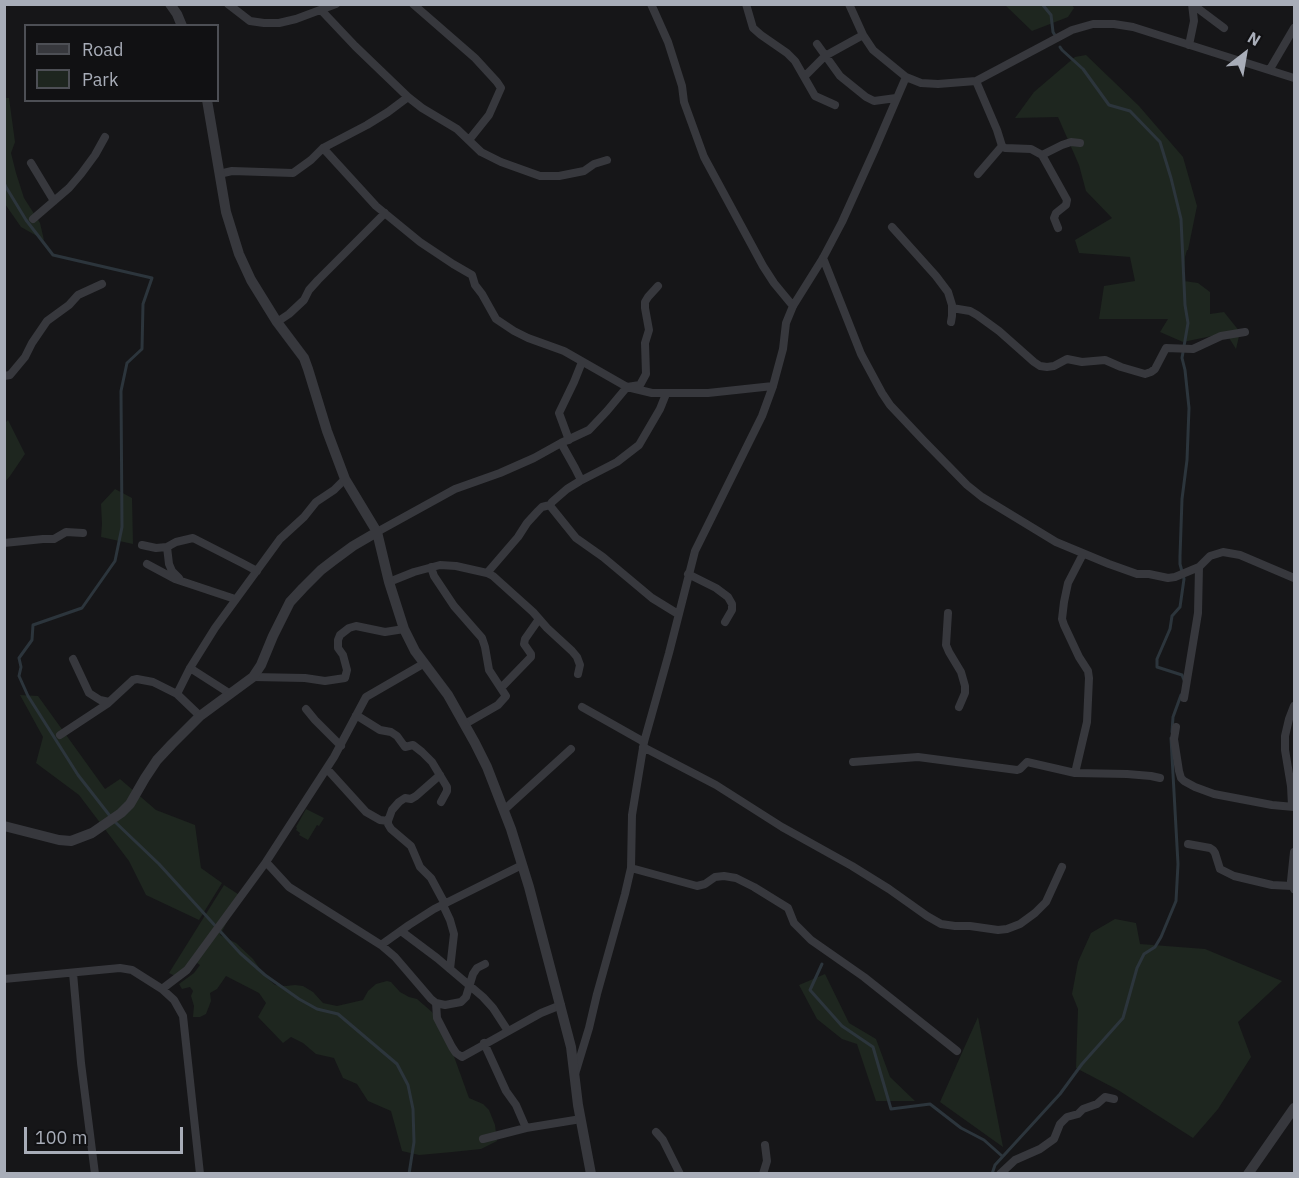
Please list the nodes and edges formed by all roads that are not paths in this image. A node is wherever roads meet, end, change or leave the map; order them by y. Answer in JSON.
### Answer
{"nodes":[{"id":1,"x":170,"y":4,"type":"edge"},
{"id":2,"x":228,"y":4,"type":"edge"},
{"id":3,"x":336,"y":4,"type":"edge"},
{"id":4,"x":413,"y":4,"type":"edge"},
{"id":5,"x":651,"y":4,"type":"edge"},
{"id":6,"x":849,"y":4,"type":"edge"},
{"id":7,"x":1192,"y":4,"type":"edge"},
{"id":8,"x":749,"y":6,"type":"edge"},
{"id":9,"x":321,"y":10,"type":"junction"},
{"id":10,"x":182,"y":24,"type":"edge"},
{"id":11,"x":1224,"y":28,"type":"dead end"},
{"id":12,"x":1294,"y":28,"type":"edge"},
{"id":13,"x":863,"y":35,"type":"junction"},
{"id":14,"x":817,"y":44,"type":"dead end"},
{"id":15,"x":1189,"y":45,"type":"junction"},
{"id":16,"x":825,"y":56,"type":"junction"},
{"id":17,"x":1270,"y":69,"type":"junction"},
{"id":18,"x":805,"y":76,"type":"junction"},
{"id":19,"x":906,"y":77,"type":"junction"},
{"id":20,"x":1294,"y":78,"type":"edge"},
{"id":21,"x":976,"y":81,"type":"junction"},
{"id":22,"x":408,"y":97,"type":"junction"},
{"id":23,"x":896,"y":98,"type":"junction"},
{"id":24,"x":207,"y":102,"type":"edge"},
{"id":25,"x":835,"y":105,"type":"dead end"},
{"id":26,"x":105,"y":137,"type":"dead end"},
{"id":27,"x":469,"y":140,"type":"junction"},
{"id":28,"x":1080,"y":143,"type":"dead end"},
{"id":29,"x":1002,"y":146,"type":"junction"},
{"id":30,"x":323,"y":148,"type":"junction"},
{"id":31,"x":1042,"y":155,"type":"junction"},
{"id":32,"x":607,"y":160,"type":"dead end"},
{"id":33,"x":31,"y":163,"type":"dead end"},
{"id":34,"x":219,"y":174,"type":"junction"},
{"id":35,"x":978,"y":174,"type":"dead end"},
{"id":36,"x":54,"y":201,"type":"junction"},
{"id":37,"x":385,"y":213,"type":"junction"},
{"id":38,"x":33,"y":219,"type":"dead end"},
{"id":39,"x":892,"y":227,"type":"dead end"},
{"id":40,"x":1058,"y":228,"type":"dead end"},
{"id":41,"x":823,"y":258,"type":"junction"},
{"id":42,"x":102,"y":284,"type":"dead end"},
{"id":43,"x":658,"y":286,"type":"dead end"},
{"id":44,"x":793,"y":306,"type":"junction"},
{"id":45,"x":952,"y":308,"type":"junction"},
{"id":46,"x":277,"y":322,"type":"junction"},
{"id":47,"x":951,"y":322,"type":"dead end"},
{"id":48,"x":1245,"y":332,"type":"dead end"},
{"id":49,"x":582,"y":362,"type":"junction"},
{"id":50,"x":4,"y":376,"type":"edge"},
{"id":51,"x":773,"y":386,"type":"junction"},
{"id":52,"x":627,"y":387,"type":"junction"},
{"id":53,"x":666,"y":394,"type":"junction"},
{"id":54,"x":565,"y":442,"type":"junction"},
{"id":55,"x":345,"y":479,"type":"junction"},
{"id":56,"x":580,"y":481,"type":"junction"},
{"id":57,"x":550,"y":505,"type":"junction"},
{"id":58,"x":376,"y":532,"type":"junction"},
{"id":59,"x":83,"y":533,"type":"dead end"},
{"id":60,"x":4,"y":543,"type":"edge"},
{"id":61,"x":142,"y":545,"type":"dead end"},
{"id":62,"x":166,"y":548,"type":"junction"},
{"id":63,"x":1083,"y":554,"type":"junction"},
{"id":64,"x":147,"y":564,"type":"dead end"},
{"id":65,"x":431,"y":567,"type":"junction"},
{"id":66,"x":1199,"y":567,"type":"junction"},
{"id":67,"x":257,"y":571,"type":"junction"},
{"id":68,"x":487,"y":573,"type":"junction"},
{"id":69,"x":688,"y":574,"type":"junction"},
{"id":70,"x":1294,"y":578,"type":"edge"},
{"id":71,"x":184,"y":582,"type":"junction"},
{"id":72,"x":389,"y":582,"type":"junction"},
{"id":73,"x":235,"y":599,"type":"junction"},
{"id":74,"x":948,"y":613,"type":"dead end"},
{"id":75,"x":678,"y":614,"type":"junction"},
{"id":76,"x":539,"y":619,"type":"junction"},
{"id":77,"x":725,"y":622,"type":"dead end"},
{"id":78,"x":404,"y":628,"type":"junction"},
{"id":79,"x":73,"y":659,"type":"dead end"},
{"id":80,"x":423,"y":664,"type":"junction"},
{"id":81,"x":190,"y":668,"type":"junction"},
{"id":82,"x":578,"y":674,"type":"dead end"},
{"id":83,"x":253,"y":677,"type":"junction"},
{"id":84,"x":501,"y":688,"type":"junction"},
{"id":85,"x":229,"y":693,"type":"junction"},
{"id":86,"x":177,"y":694,"type":"junction"},
{"id":87,"x":1185,"y":698,"type":"dead end"},
{"id":88,"x":109,"y":702,"type":"junction"},
{"id":89,"x":1294,"y":706,"type":"edge"},
{"id":90,"x":582,"y":707,"type":"dead end"},
{"id":91,"x":959,"y":707,"type":"dead end"},
{"id":92,"x":306,"y":709,"type":"dead end"},
{"id":93,"x":356,"y":715,"type":"junction"},
{"id":94,"x":200,"y":716,"type":"junction"},
{"id":95,"x":465,"y":724,"type":"junction"},
{"id":96,"x":1176,"y":728,"type":"dead end"},
{"id":97,"x":60,"y":735,"type":"dead end"},
{"id":98,"x":644,"y":744,"type":"junction"},
{"id":99,"x":341,"y":746,"type":"junction"},
{"id":100,"x":572,"y":749,"type":"dead end"},
{"id":101,"x":853,"y":762,"type":"dead end"},
{"id":102,"x":327,"y":769,"type":"junction"},
{"id":103,"x":1075,"y":773,"type":"junction"},
{"id":104,"x":440,"y":775,"type":"junction"},
{"id":105,"x":1160,"y":778,"type":"dead end"},
{"id":106,"x":441,"y":802,"type":"dead end"},
{"id":107,"x":1293,"y":806,"type":"edge"},
{"id":108,"x":504,"y":810,"type":"junction"},
{"id":109,"x":388,"y":821,"type":"junction"},
{"id":110,"x":4,"y":826,"type":"edge"},
{"id":111,"x":1188,"y":844,"type":"dead end"},
{"id":112,"x":1294,"y":852,"type":"edge"},
{"id":113,"x":266,"y":862,"type":"junction"},
{"id":114,"x":522,"y":865,"type":"junction"},
{"id":115,"x":1062,"y":867,"type":"dead end"},
{"id":116,"x":631,"y":868,"type":"junction"},
{"id":117,"x":1293,"y":888,"type":"edge"},
{"id":118,"x":444,"y":904,"type":"junction"},
{"id":119,"x":401,"y":931,"type":"junction"},
{"id":120,"x":381,"y":945,"type":"junction"},
{"id":121,"x":485,"y":964,"type":"dead end"},
{"id":122,"x":450,"y":969,"type":"junction"},
{"id":123,"x":73,"y":973,"type":"junction"},
{"id":124,"x":4,"y":979,"type":"edge"},
{"id":125,"x":470,"y":986,"type":"junction"},
{"id":126,"x":162,"y":989,"type":"junction"},
{"id":127,"x":436,"y":1004,"type":"junction"},
{"id":128,"x":561,"y":1005,"type":"junction"},
{"id":129,"x":508,"y":1031,"type":"junction"},
{"id":130,"x":484,"y":1043,"type":"junction"},
{"id":131,"x":957,"y":1051,"type":"dead end"},
{"id":132,"x":575,"y":1074,"type":"junction"},
{"id":133,"x":1114,"y":1099,"type":"dead end"},
{"id":134,"x":1294,"y":1108,"type":"edge"},
{"id":135,"x":581,"y":1119,"type":"junction"},
{"id":136,"x":526,"y":1128,"type":"junction"},
{"id":137,"x":656,"y":1132,"type":"dead end"},
{"id":138,"x":483,"y":1140,"type":"dead end"},
{"id":139,"x":765,"y":1144,"type":"dead end"},
{"id":140,"x":96,"y":1173,"type":"edge"},
{"id":141,"x":200,"y":1173,"type":"edge"},
{"id":142,"x":591,"y":1173,"type":"edge"},
{"id":143,"x":680,"y":1173,"type":"edge"},
{"id":144,"x":763,"y":1173,"type":"edge"},
{"id":145,"x":1000,"y":1173,"type":"edge"},
{"id":146,"x":1248,"y":1173,"type":"edge"}],
"edges":[{"from":1,"to":10,"type":"street"},
{"from":2,"to":9,"type":"street"},
{"from":3,"to":9,"type":"street"},
{"from":4,"to":27,"type":"street"},
{"from":5,"to":44,"type":"street"},
{"from":6,"to":13,"type":"street"},
{"from":7,"to":11,"type":"street"},
{"from":7,"to":15,"type":"street"},
{"from":8,"to":18,"type":"street"},
{"from":9,"to":22,"type":"street"},
{"from":12,"to":17,"type":"street"},
{"from":13,"to":16,"type":"street"},
{"from":13,"to":19,"type":"street"},
{"from":14,"to":16,"type":"street"},
{"from":15,"to":17,"type":"street"},
{"from":15,"to":21,"type":"street"},
{"from":16,"to":18,"type":"street"},
{"from":16,"to":23,"type":"street"},
{"from":17,"to":20,"type":"street"},
{"from":18,"to":25,"type":"street"},
{"from":19,"to":21,"type":"street"},
{"from":19,"to":23,"type":"street"},
{"from":21,"to":29,"type":"street"},
{"from":22,"to":27,"type":"street"},
{"from":22,"to":30,"type":"street"},
{"from":23,"to":41,"type":"street"},
{"from":24,"to":34,"type":"street"},
{"from":26,"to":36,"type":"street"},
{"from":27,"to":32,"type":"street"},
{"from":28,"to":31,"type":"street"},
{"from":29,"to":31,"type":"street"},
{"from":29,"to":35,"type":"street"},
{"from":30,"to":34,"type":"street"},
{"from":30,"to":37,"type":"street"},
{"from":31,"to":40,"type":"street"},
{"from":33,"to":36,"type":"street"},
{"from":34,"to":46,"type":"street"},
{"from":36,"to":38,"type":"street"},
{"from":37,"to":46,"type":"street"},
{"from":37,"to":49,"type":"street"},
{"from":39,"to":45,"type":"street"},
{"from":41,"to":44,"type":"street"},
{"from":41,"to":63,"type":"street"},
{"from":42,"to":50,"type":"street"},
{"from":43,"to":52,"type":"street"},
{"from":44,"to":51,"type":"street"},
{"from":45,"to":47,"type":"street"},
{"from":45,"to":48,"type":"street"},
{"from":46,"to":55,"type":"street"},
{"from":49,"to":52,"type":"street"},
{"from":49,"to":54,"type":"street"},
{"from":51,"to":53,"type":"street"},
{"from":51,"to":69,"type":"street"},
{"from":52,"to":53,"type":"street"},
{"from":52,"to":54,"type":"street"},
{"from":53,"to":56,"type":"street"},
{"from":54,"to":56,"type":"street"},
{"from":54,"to":58,"type":"street"},
{"from":55,"to":58,"type":"street"},
{"from":55,"to":67,"type":"street"},
{"from":56,"to":57,"type":"street"},
{"from":57,"to":68,"type":"street"},
{"from":57,"to":75,"type":"street"},
{"from":58,"to":72,"type":"street"},
{"from":58,"to":83,"type":"street"},
{"from":59,"to":60,"type":"street"},
{"from":61,"to":62,"type":"street"},
{"from":62,"to":67,"type":"street"},
{"from":62,"to":71,"type":"street"},
{"from":63,"to":66,"type":"street"},
{"from":63,"to":103,"type":"street"},
{"from":64,"to":71,"type":"street"},
{"from":65,"to":68,"type":"street"},
{"from":65,"to":72,"type":"street"},
{"from":65,"to":84,"type":"street"},
{"from":66,"to":70,"type":"street"},
{"from":66,"to":87,"type":"street"},
{"from":67,"to":73,"type":"street"},
{"from":68,"to":76,"type":"street"},
{"from":69,"to":75,"type":"street"},
{"from":69,"to":77,"type":"street"},
{"from":71,"to":73,"type":"street"},
{"from":72,"to":78,"type":"street"},
{"from":73,"to":81,"type":"street"},
{"from":74,"to":91,"type":"street"},
{"from":75,"to":98,"type":"street"},
{"from":76,"to":82,"type":"street"},
{"from":76,"to":84,"type":"street"},
{"from":78,"to":80,"type":"street"},
{"from":78,"to":83,"type":"street"},
{"from":79,"to":88,"type":"street"},
{"from":80,"to":93,"type":"street"},
{"from":80,"to":95,"type":"street"},
{"from":81,"to":85,"type":"street"},
{"from":81,"to":86,"type":"street"},
{"from":83,"to":85,"type":"street"},
{"from":84,"to":95,"type":"street"},
{"from":85,"to":94,"type":"street"},
{"from":86,"to":88,"type":"street"},
{"from":86,"to":94,"type":"street"},
{"from":88,"to":97,"type":"street"},
{"from":89,"to":107,"type":"street"},
{"from":90,"to":98,"type":"street"},
{"from":92,"to":99,"type":"street"},
{"from":93,"to":99,"type":"street"},
{"from":93,"to":104,"type":"street"},
{"from":94,"to":110,"type":"street"},
{"from":95,"to":108,"type":"street"},
{"from":96,"to":107,"type":"street"},
{"from":98,"to":115,"type":"street"},
{"from":98,"to":116,"type":"street"},
{"from":99,"to":102,"type":"street"},
{"from":100,"to":108,"type":"street"},
{"from":101,"to":103,"type":"street"},
{"from":102,"to":109,"type":"street"},
{"from":102,"to":113,"type":"street"},
{"from":103,"to":105,"type":"street"},
{"from":104,"to":106,"type":"street"},
{"from":104,"to":109,"type":"street"},
{"from":108,"to":114,"type":"street"},
{"from":109,"to":118,"type":"street"},
{"from":111,"to":117,"type":"street"},
{"from":112,"to":117,"type":"street"},
{"from":113,"to":120,"type":"street"},
{"from":113,"to":126,"type":"street"},
{"from":114,"to":118,"type":"street"},
{"from":114,"to":128,"type":"street"},
{"from":116,"to":131,"type":"street"},
{"from":116,"to":132,"type":"street"},
{"from":118,"to":119,"type":"street"},
{"from":118,"to":122,"type":"street"},
{"from":119,"to":120,"type":"street"},
{"from":119,"to":122,"type":"street"},
{"from":120,"to":127,"type":"street"},
{"from":121,"to":125,"type":"street"},
{"from":122,"to":125,"type":"street"},
{"from":123,"to":124,"type":"street"},
{"from":123,"to":126,"type":"street"},
{"from":123,"to":140,"type":"street"},
{"from":125,"to":127,"type":"street"},
{"from":125,"to":129,"type":"street"},
{"from":126,"to":141,"type":"street"},
{"from":127,"to":130,"type":"street"},
{"from":128,"to":129,"type":"street"},
{"from":128,"to":132,"type":"street"},
{"from":129,"to":130,"type":"street"},
{"from":130,"to":136,"type":"street"},
{"from":132,"to":135,"type":"street"},
{"from":133,"to":145,"type":"street"},
{"from":134,"to":146,"type":"street"},
{"from":135,"to":136,"type":"street"},
{"from":135,"to":142,"type":"street"},
{"from":136,"to":138,"type":"street"},
{"from":137,"to":143,"type":"street"},
{"from":139,"to":144,"type":"street"}]}
